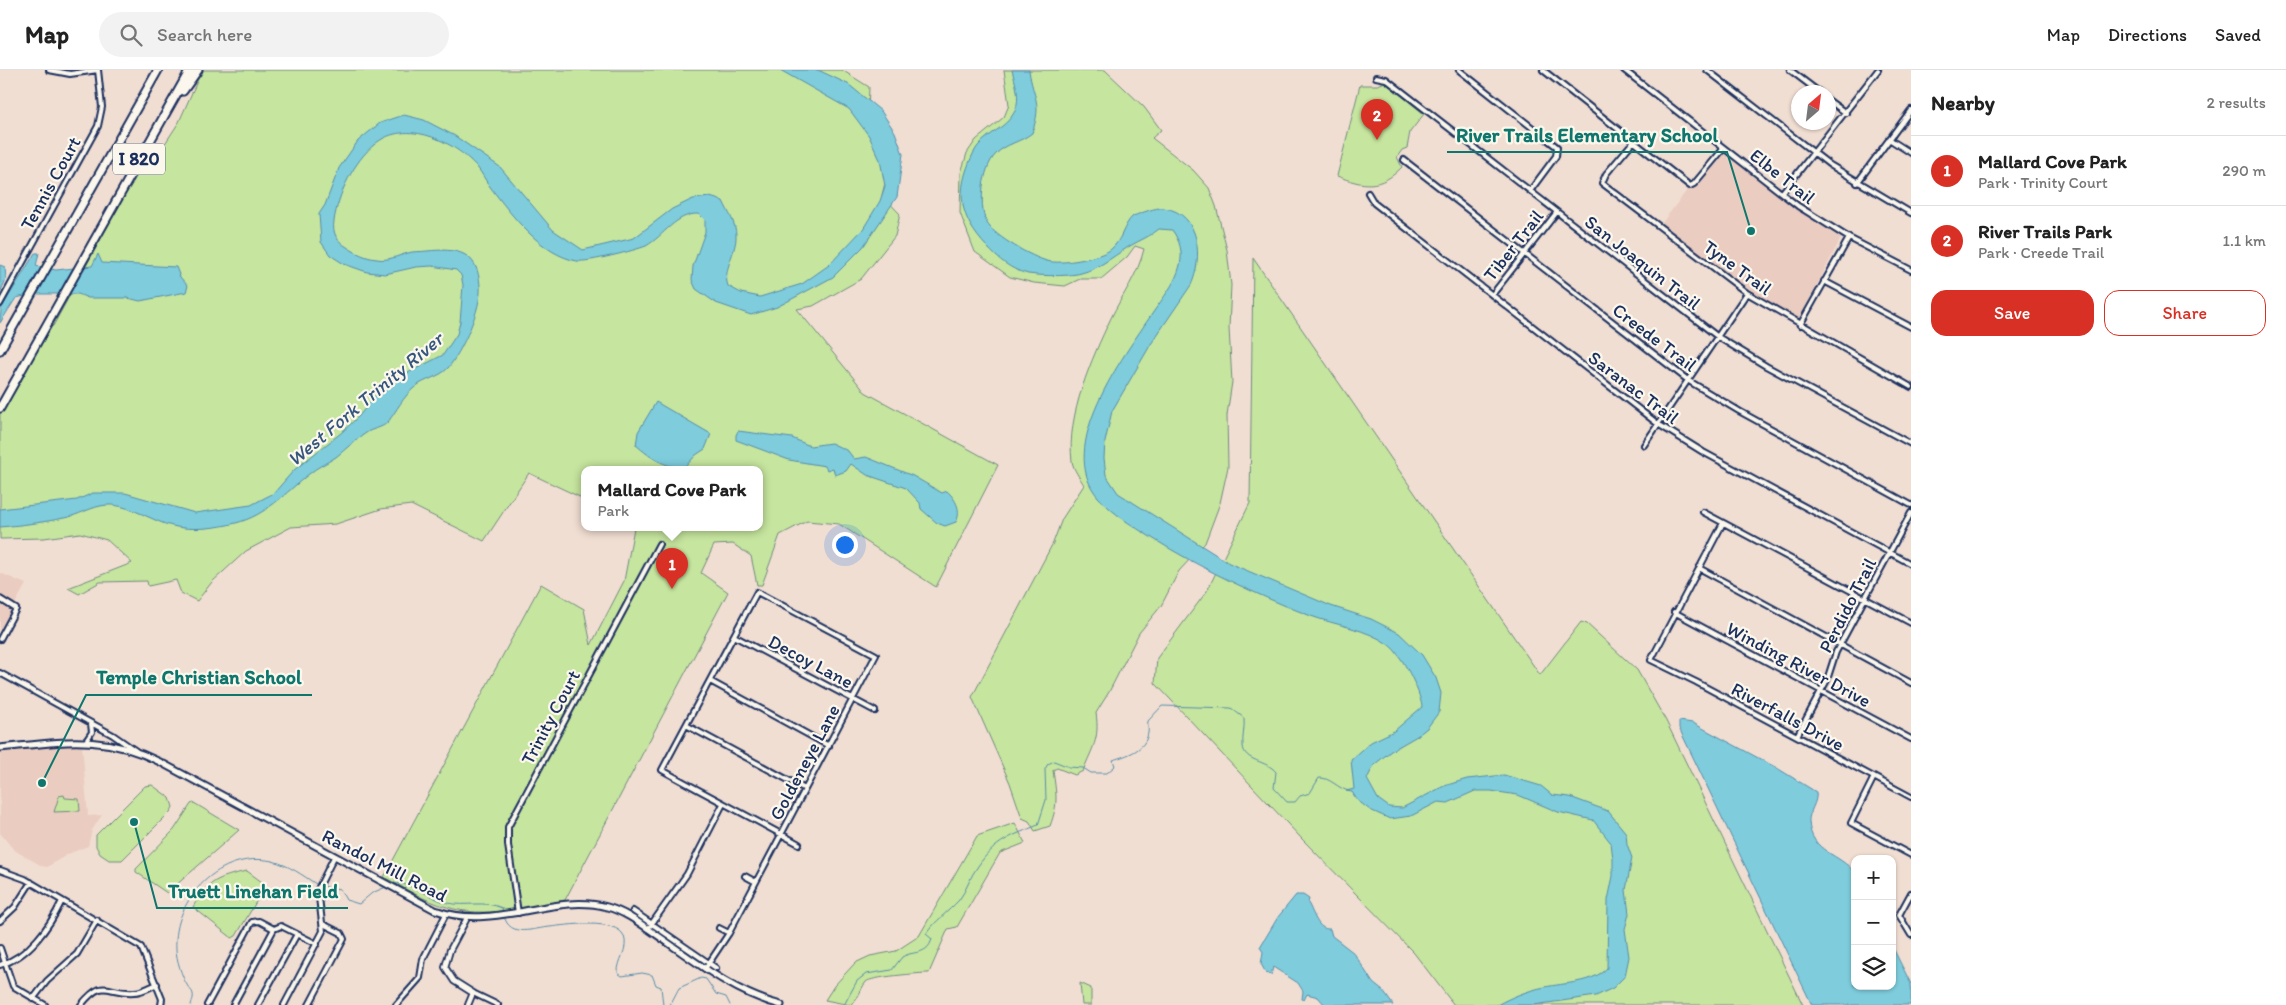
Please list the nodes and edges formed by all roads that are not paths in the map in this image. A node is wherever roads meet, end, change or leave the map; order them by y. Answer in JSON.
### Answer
{"nodes":[{"id":1,"x":49,"y":70,"type":"edge"},
{"id":2,"x":98,"y":70,"type":"edge"},
{"id":3,"x":158,"y":70,"type":"edge"},
{"id":4,"x":190,"y":70,"type":"edge"},
{"id":5,"x":198,"y":70,"type":"edge"},
{"id":6,"x":1460,"y":70,"type":"edge"},
{"id":7,"x":1543,"y":70,"type":"edge"},
{"id":8,"x":1624,"y":70,"type":"edge"},
{"id":9,"x":1707,"y":70,"type":"edge"},
{"id":10,"x":1790,"y":70,"type":"edge"},
{"id":11,"x":1876,"y":71,"type":"edge"},
{"id":12,"x":1376,"y":77,"type":"dead end"},
{"id":13,"x":1810,"y":85,"type":"edge"},
{"id":14,"x":1836,"y":106,"type":"edge"},
{"id":15,"x":1911,"y":110,"type":"edge"},
{"id":16,"x":1846,"y":113,"type":"junction"},
{"id":17,"x":165,"y":115,"type":"junction"},
{"id":18,"x":1889,"y":139,"type":"junction"},
{"id":19,"x":1633,"y":142,"type":"junction"},
{"id":20,"x":1724,"y":148,"type":"junction"},
{"id":21,"x":1911,"y":153,"type":"edge"},
{"id":22,"x":1815,"y":154,"type":"junction"},
{"id":23,"x":1404,"y":160,"type":"dead end"},
{"id":24,"x":1858,"y":183,"type":"junction"},
{"id":25,"x":1530,"y":191,"type":"junction"},
{"id":26,"x":1368,"y":193,"type":"dead end"},
{"id":27,"x":1782,"y":193,"type":"junction"},
{"id":28,"x":1557,"y":212,"type":"junction"},
{"id":29,"x":1911,"y":213,"type":"edge"},
{"id":30,"x":1849,"y":238,"type":"junction"},
{"id":31,"x":1524,"y":253,"type":"junction"},
{"id":32,"x":1911,"y":270,"type":"edge"},
{"id":33,"x":1824,"y":280,"type":"junction"},
{"id":34,"x":1747,"y":293,"type":"junction"},
{"id":35,"x":1492,"y":295,"type":"junction"},
{"id":36,"x":0,"y":304,"type":"edge"},
{"id":37,"x":1800,"y":325,"type":"junction"},
{"id":38,"x":1911,"y":328,"type":"edge"},
{"id":39,"x":1718,"y":337,"type":"junction"},
{"id":40,"x":0,"y":350,"type":"edge"},
{"id":41,"x":1689,"y":381,"type":"junction"},
{"id":42,"x":1911,"y":387,"type":"edge"},
{"id":43,"x":0,"y":408,"type":"edge"},
{"id":44,"x":1658,"y":424,"type":"junction"},
{"id":45,"x":1911,"y":444,"type":"edge"},
{"id":46,"x":1644,"y":445,"type":"dead end"},
{"id":47,"x":1911,"y":505,"type":"edge"},
{"id":48,"x":1702,"y":512,"type":"dead end"},
{"id":49,"x":1911,"y":513,"type":"edge"},
{"id":50,"x":1723,"y":523,"type":"junction"},
{"id":51,"x":659,"y":544,"type":"dead end"},
{"id":52,"x":1890,"y":553,"type":"junction"},
{"id":53,"x":1911,"y":564,"type":"edge"},
{"id":54,"x":1699,"y":568,"type":"junction"},
{"id":55,"x":0,"y":599,"type":"edge"},
{"id":56,"x":1865,"y":599,"type":"junction"},
{"id":57,"x":1674,"y":612,"type":"junction"},
{"id":58,"x":1911,"y":623,"type":"edge"},
{"id":59,"x":734,"y":636,"type":"junction"},
{"id":60,"x":0,"y":639,"type":"edge"},
{"id":61,"x":1840,"y":645,"type":"junction"},
{"id":62,"x":0,"y":673,"type":"edge"},
{"id":63,"x":710,"y":681,"type":"junction"},
{"id":64,"x":1911,"y":682,"type":"edge"},
{"id":65,"x":1822,"y":692,"type":"junction"},
{"id":66,"x":853,"y":700,"type":"junction"},
{"id":67,"x":874,"y":711,"type":"dead end"},
{"id":68,"x":90,"y":722,"type":"junction"},
{"id":69,"x":686,"y":725,"type":"junction"},
{"id":70,"x":1797,"y":736,"type":"junction"},
{"id":71,"x":1911,"y":740,"type":"edge"},
{"id":72,"x":86,"y":741,"type":"junction"},
{"id":73,"x":828,"y":746,"type":"junction"},
{"id":74,"x":0,"y":748,"type":"edge"},
{"id":75,"x":136,"y":751,"type":"junction"},
{"id":76,"x":1874,"y":777,"type":"junction"},
{"id":77,"x":805,"y":789,"type":"junction"},
{"id":78,"x":1911,"y":797,"type":"edge"},
{"id":79,"x":723,"y":804,"type":"junction"},
{"id":80,"x":781,"y":834,"type":"junction"},
{"id":81,"x":799,"y":844,"type":"dead end"},
{"id":82,"x":1911,"y":855,"type":"edge"},
{"id":83,"x":334,"y":857,"type":"junction"},
{"id":84,"x":0,"y":870,"type":"edge"},
{"id":85,"x":745,"y":876,"type":"dead end"},
{"id":86,"x":31,"y":882,"type":"junction"},
{"id":87,"x":756,"y":882,"type":"junction"},
{"id":88,"x":1911,"y":893,"type":"edge"},
{"id":89,"x":62,"y":901,"type":"junction"},
{"id":90,"x":633,"y":911,"type":"dead end"},
{"id":91,"x":518,"y":913,"type":"junction"},
{"id":92,"x":446,"y":914,"type":"junction"},
{"id":93,"x":467,"y":918,"type":"junction"},
{"id":94,"x":97,"y":920,"type":"junction"},
{"id":95,"x":0,"y":921,"type":"edge"},
{"id":96,"x":322,"y":924,"type":"junction"},
{"id":97,"x":650,"y":926,"type":"junction"},
{"id":98,"x":719,"y":928,"type":"dead end"},
{"id":99,"x":274,"y":929,"type":"junction"},
{"id":100,"x":729,"y":933,"type":"junction"},
{"id":101,"x":297,"y":934,"type":"junction"},
{"id":102,"x":1911,"y":935,"type":"edge"},
{"id":103,"x":317,"y":944,"type":"junction"},
{"id":104,"x":0,"y":948,"type":"edge"},
{"id":105,"x":6,"y":963,"type":"junction"},
{"id":106,"x":0,"y":965,"type":"edge"},
{"id":107,"x":707,"y":966,"type":"junction"},
{"id":108,"x":716,"y":968,"type":"dead end"},
{"id":109,"x":157,"y":984,"type":"junction"},
{"id":110,"x":473,"y":993,"type":"junction"},
{"id":111,"x":33,"y":999,"type":"junction"},
{"id":112,"x":45,"y":1005,"type":"edge"},
{"id":113,"x":81,"y":1005,"type":"edge"},
{"id":114,"x":161,"y":1005,"type":"edge"},
{"id":115,"x":207,"y":1005,"type":"edge"},
{"id":116,"x":233,"y":1005,"type":"edge"},
{"id":117,"x":258,"y":1005,"type":"edge"},
{"id":118,"x":284,"y":1005,"type":"edge"},
{"id":119,"x":309,"y":1005,"type":"edge"},
{"id":120,"x":396,"y":1005,"type":"edge"},
{"id":121,"x":468,"y":1005,"type":"edge"},
{"id":122,"x":498,"y":1005,"type":"edge"},
{"id":123,"x":781,"y":1005,"type":"edge"}],
"edges":[{"from":1,"to":2,"type":"street"},
{"from":2,"to":36,"type":"street","name":"Tennis Court"},
{"from":3,"to":40,"type":"highway","number":"I 820"},
{"from":4,"to":17,"type":"highway","number":"I 820"},
{"from":5,"to":17,"type":"highway"},
{"from":6,"to":25,"type":"street"},
{"from":7,"to":19,"type":"street"},
{"from":8,"to":20,"type":"street","name":"Elbe Trail"},
{"from":9,"to":22,"type":"street"},
{"from":10,"to":13,"type":"street"},
{"from":11,"to":16,"type":"street"},
{"from":12,"to":25,"type":"street","name":"San Joaquin Trail"},
{"from":14,"to":16,"type":"street"},
{"from":15,"to":18,"type":"street"},
{"from":16,"to":22,"type":"street"},
{"from":17,"to":43,"type":"highway","number":"I 820"},
{"from":18,"to":21,"type":"street"},
{"from":18,"to":24,"type":"street"},
{"from":19,"to":20,"type":"street"},
{"from":19,"to":34,"type":"street","name":"Tyne Trail"},
{"from":20,"to":27,"type":"street","name":"Elbe Trail"},
{"from":22,"to":24,"type":"street"},
{"from":22,"to":27,"type":"street"},
{"from":23,"to":31,"type":"street","name":"Creede Trail"},
{"from":24,"to":29,"type":"street"},
{"from":25,"to":28,"type":"street","name":"San Joaquin Trail"},
{"from":26,"to":35,"type":"street","name":"Saranac Trail"},
{"from":27,"to":30,"type":"street","name":"Elbe Trail"},
{"from":28,"to":31,"type":"street","name":"Tiber Trail"},
{"from":28,"to":39,"type":"street","name":"San Joaquin Trail"},
{"from":30,"to":32,"type":"street","name":"Elbe Trail"},
{"from":30,"to":33,"type":"street"},
{"from":31,"to":35,"type":"street","name":"Tiber Trail"},
{"from":31,"to":41,"type":"street","name":"Creede Trail"},
{"from":33,"to":37,"type":"street"},
{"from":33,"to":38,"type":"street"},
{"from":34,"to":37,"type":"street","name":"Tyne Trail"},
{"from":34,"to":39,"type":"street"},
{"from":35,"to":44,"type":"street","name":"Saranac Trail"},
{"from":37,"to":42,"type":"street","name":"Tyne Trail"},
{"from":39,"to":41,"type":"street"},
{"from":39,"to":45,"type":"street","name":"San Joaquin Trail"},
{"from":41,"to":44,"type":"street"},
{"from":41,"to":47,"type":"street","name":"Creede Trail"},
{"from":44,"to":46,"type":"street"},
{"from":44,"to":52,"type":"street","name":"Saranac Trail"},
{"from":48,"to":50,"type":"street"},
{"from":49,"to":52,"type":"street","name":"Perdido Trail"},
{"from":50,"to":54,"type":"street"},
{"from":50,"to":56,"type":"street"},
{"from":51,"to":91,"type":"street","name":"Trinity Court"},
{"from":52,"to":53,"type":"street","name":"Saranac Trail"},
{"from":52,"to":56,"type":"street","name":"Perdido Trail"},
{"from":54,"to":57,"type":"street"},
{"from":54,"to":61,"type":"street"},
{"from":55,"to":60,"type":"street"},
{"from":56,"to":58,"type":"street"},
{"from":56,"to":61,"type":"street","name":"Perdido Trail"},
{"from":57,"to":65,"type":"street","name":"Winding River Drive"},
{"from":57,"to":70,"type":"street","name":"Riverfalls Drive"},
{"from":59,"to":63,"type":"street"},
{"from":59,"to":66,"type":"street","name":"Decoy Lane"},
{"from":59,"to":66,"type":"street","name":"Goldeneye Lane"},
{"from":61,"to":64,"type":"street"},
{"from":61,"to":65,"type":"street","name":"Perdido Trail"},
{"from":62,"to":68,"type":"street"},
{"from":63,"to":69,"type":"street"},
{"from":63,"to":73,"type":"street"},
{"from":65,"to":70,"type":"street","name":"Perdido Trail"},
{"from":65,"to":71,"type":"street","name":"Winding River Drive"},
{"from":66,"to":67,"type":"street","name":"Decoy Lane"},
{"from":66,"to":73,"type":"street","name":"Goldeneye Lane"},
{"from":68,"to":72,"type":"street"},
{"from":68,"to":75,"type":"street"},
{"from":69,"to":77,"type":"street"},
{"from":69,"to":79,"type":"street"},
{"from":70,"to":76,"type":"street","name":"Riverfalls Drive"},
{"from":72,"to":74,"type":"main road","name":"Randol Mill Road"},
{"from":72,"to":75,"type":"main road","name":"Randol Mill Road"},
{"from":73,"to":77,"type":"street","name":"Goldeneye Lane"},
{"from":75,"to":83,"type":"main road","name":"Randol Mill Road"},
{"from":76,"to":78,"type":"street","name":"Riverfalls Drive"},
{"from":76,"to":82,"type":"street"},
{"from":77,"to":80,"type":"street","name":"Goldeneye Lane"},
{"from":79,"to":80,"type":"street"},
{"from":79,"to":97,"type":"street"},
{"from":80,"to":81,"type":"street"},
{"from":80,"to":87,"type":"street","name":"Goldeneye Lane"},
{"from":83,"to":92,"type":"main road","name":"Randol Mill Road"},
{"from":83,"to":96,"type":"street"},
{"from":84,"to":86,"type":"street"},
{"from":85,"to":87,"type":"street"},
{"from":86,"to":89,"type":"street"},
{"from":86,"to":95,"type":"street"},
{"from":87,"to":100,"type":"street","name":"Goldeneye Lane"},
{"from":88,"to":102,"type":"street"},
{"from":89,"to":94,"type":"street"},
{"from":89,"to":105,"type":"street"},
{"from":90,"to":97,"type":"street","name":"Randol Mill Road"},
{"from":91,"to":93,"type":"main road","name":"Randol Mill Road"},
{"from":91,"to":97,"type":"main road","name":"Randol Mill Road"},
{"from":92,"to":93,"type":"main road","name":"Randol Mill Road"},
{"from":92,"to":120,"type":"street"},
{"from":93,"to":110,"type":"street"},
{"from":94,"to":109,"type":"street"},
{"from":94,"to":111,"type":"street"},
{"from":96,"to":103,"type":"street"},
{"from":96,"to":119,"type":"street"},
{"from":97,"to":107,"type":"main road","name":"Randol Mill Road"},
{"from":98,"to":100,"type":"street"},
{"from":99,"to":101,"type":"street"},
{"from":99,"to":115,"type":"street"},
{"from":99,"to":116,"type":"street"},
{"from":100,"to":107,"type":"street","name":"Goldeneye Lane"},
{"from":101,"to":103,"type":"street"},
{"from":101,"to":117,"type":"street"},
{"from":103,"to":118,"type":"street"},
{"from":104,"to":105,"type":"street"},
{"from":105,"to":106,"type":"street"},
{"from":105,"to":111,"type":"street"},
{"from":107,"to":108,"type":"street","name":"Randol Mill Road"},
{"from":107,"to":123,"type":"main road","name":"Randol Mill Road"},
{"from":109,"to":113,"type":"street"},
{"from":109,"to":114,"type":"street"},
{"from":110,"to":121,"type":"street"},
{"from":110,"to":122,"type":"street"},
{"from":111,"to":112,"type":"street"}]}
